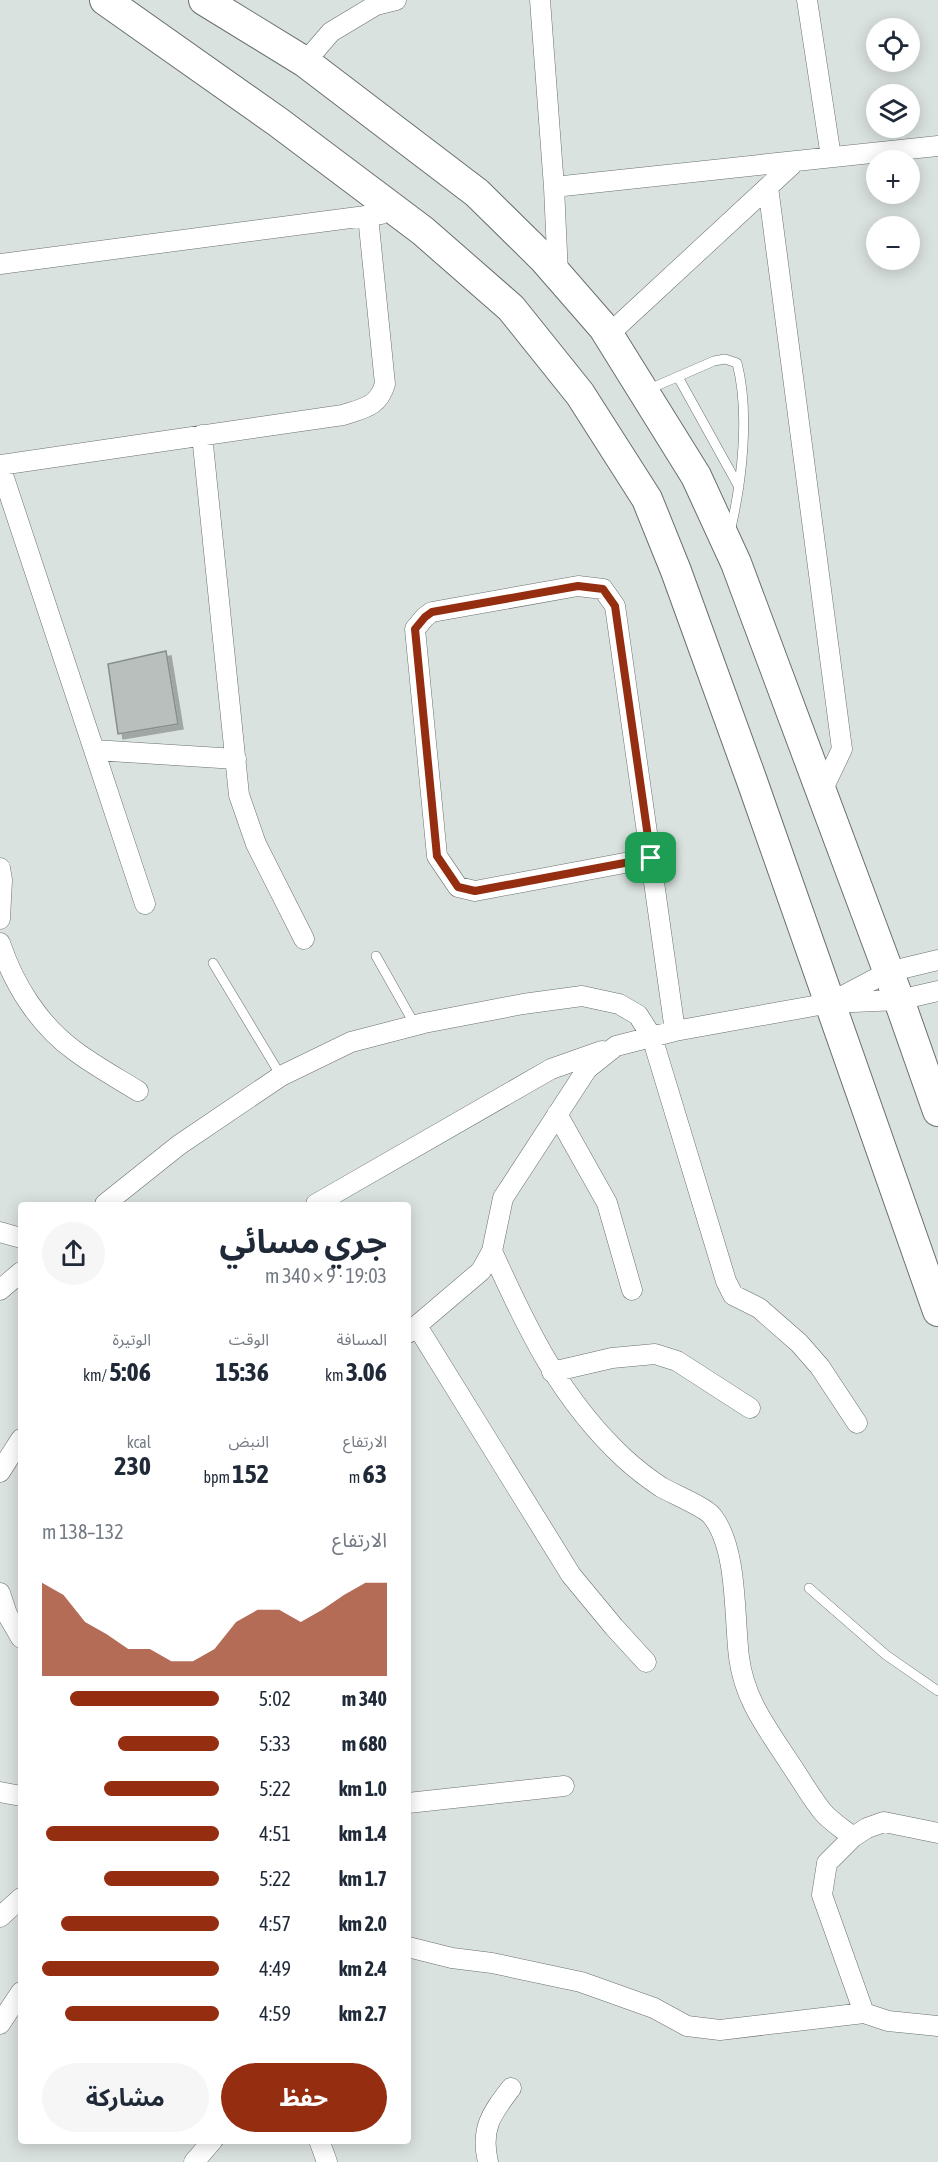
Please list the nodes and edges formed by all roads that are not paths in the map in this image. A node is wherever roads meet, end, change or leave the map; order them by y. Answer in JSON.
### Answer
{"nodes":[{"id":1,"x":105,"y":0,"type":"edge"},
{"id":2,"x":204,"y":0,"type":"edge"},
{"id":3,"x":396,"y":0,"type":"edge"},
{"id":4,"x":540,"y":0,"type":"edge"},
{"id":5,"x":807,"y":0,"type":"edge"},
{"id":6,"x":374,"y":2,"type":"edge"},
{"id":7,"x":305,"y":62,"type":"junction"},
{"id":8,"x":938,"y":146,"type":"edge"},
{"id":9,"x":831,"y":157,"type":"junction"},
{"id":10,"x":796,"y":161,"type":"junction"},
{"id":11,"x":554,"y":187,"type":"junction"},
{"id":12,"x":768,"y":187,"type":"junction"},
{"id":13,"x":398,"y":212,"type":"junction"},
{"id":14,"x":368,"y":216,"type":"junction"},
{"id":15,"x":0,"y":264,"type":"edge"},
{"id":16,"x":558,"y":275,"type":"junction"},
{"id":17,"x":608,"y":335,"type":"junction"},
{"id":18,"x":678,"y":377,"type":"junction"},
{"id":19,"x":644,"y":392,"type":"junction"},
{"id":20,"x":202,"y":435,"type":"junction"},
{"id":21,"x":0,"y":465,"type":"edge"},
{"id":22,"x":739,"y":487,"type":"junction"},
{"id":23,"x":730,"y":549,"type":"junction"},
{"id":24,"x":94,"y":750,"type":"junction"},
{"id":25,"x":236,"y":759,"type":"junction"},
{"id":26,"x":821,"y":793,"type":"junction"},
{"id":27,"x":651,"y":858,"type":"junction"},
{"id":28,"x":0,"y":868,"type":"edge"},
{"id":29,"x":145,"y":904,"type":"dead end"},
{"id":30,"x":0,"y":919,"type":"edge"},
{"id":31,"x":304,"y":939,"type":"dead end"},
{"id":32,"x":0,"y":943,"type":"edge"},
{"id":33,"x":376,"y":956,"type":"dead end"},
{"id":34,"x":938,"y":960,"type":"edge"},
{"id":35,"x":213,"y":963,"type":"dead end"},
{"id":36,"x":888,"y":972,"type":"junction"},
{"id":37,"x":938,"y":991,"type":"edge"},
{"id":38,"x":899,"y":1000,"type":"junction"},
{"id":39,"x":830,"y":1003,"type":"junction"},
{"id":40,"x":415,"y":1025,"type":"junction"},
{"id":41,"x":675,"y":1031,"type":"junction"},
{"id":42,"x":652,"y":1037,"type":"junction"},
{"id":43,"x":616,"y":1046,"type":"junction"},
{"id":44,"x":281,"y":1076,"type":"junction"},
{"id":45,"x":138,"y":1091,"type":"dead end"},
{"id":46,"x":938,"y":1111,"type":"edge"},
{"id":47,"x":557,"y":1114,"type":"junction"},
{"id":48,"x":108,"y":1202,"type":"edge"},
{"id":49,"x":319,"y":1202,"type":"edge"},
{"id":50,"x":0,"y":1232,"type":"edge"},
{"id":51,"x":18,"y":1237,"type":"edge"},
{"id":52,"x":492,"y":1251,"type":"junction"},
{"id":53,"x":18,"y":1275,"type":"edge"},
{"id":54,"x":0,"y":1290,"type":"edge"},
{"id":55,"x":632,"y":1290,"type":"dead end"},
{"id":56,"x":938,"y":1311,"type":"edge"},
{"id":57,"x":412,"y":1329,"type":"edge"},
{"id":58,"x":552,"y":1372,"type":"junction"},
{"id":59,"x":750,"y":1408,"type":"dead end"},
{"id":60,"x":857,"y":1423,"type":"dead end"},
{"id":61,"x":18,"y":1444,"type":"edge"},
{"id":62,"x":0,"y":1472,"type":"edge"},
{"id":63,"x":809,"y":1588,"type":"dead end"},
{"id":64,"x":0,"y":1593,"type":"edge"},
{"id":65,"x":18,"y":1633,"type":"edge"},
{"id":66,"x":646,"y":1662,"type":"dead end"},
{"id":67,"x":938,"y":1691,"type":"edge"},
{"id":68,"x":564,"y":1786,"type":"dead end"},
{"id":69,"x":0,"y":1792,"type":"edge"},
{"id":70,"x":18,"y":1795,"type":"edge"},
{"id":71,"x":411,"y":1803,"type":"edge"},
{"id":72,"x":938,"y":1833,"type":"edge"},
{"id":73,"x":853,"y":1838,"type":"junction"},
{"id":74,"x":18,"y":1901,"type":"edge"},
{"id":75,"x":0,"y":1917,"type":"edge"},
{"id":76,"x":411,"y":1943,"type":"edge"},
{"id":77,"x":18,"y":1997,"type":"edge"},
{"id":78,"x":864,"y":2013,"type":"junction"},
{"id":79,"x":0,"y":2024,"type":"edge"},
{"id":80,"x":938,"y":2026,"type":"edge"},
{"id":81,"x":511,"y":2088,"type":"dead end"},
{"id":82,"x":210,"y":2144,"type":"edge"},
{"id":83,"x":320,"y":2144,"type":"edge"},
{"id":84,"x":194,"y":2162,"type":"edge"},
{"id":85,"x":327,"y":2162,"type":"edge"},
{"id":86,"x":488,"y":2162,"type":"edge"}],
"edges":[{"from":1,"to":13,"type":"main road"},
{"from":2,"to":7,"type":"main road"},
{"from":3,"to":6,"type":"street"},
{"from":4,"to":11,"type":"street"},
{"from":5,"to":9,"type":"street"},
{"from":6,"to":7,"type":"street"},
{"from":7,"to":16,"type":"main road"},
{"from":8,"to":9,"type":"street"},
{"from":9,"to":10,"type":"street"},
{"from":10,"to":11,"type":"street"},
{"from":10,"to":12,"type":"street"},
{"from":11,"to":16,"type":"street"},
{"from":12,"to":17,"type":"street"},
{"from":12,"to":26,"type":"street"},
{"from":13,"to":14,"type":"street"},
{"from":13,"to":39,"type":"main road"},
{"from":14,"to":15,"type":"street"},
{"from":14,"to":20,"type":"street"},
{"from":16,"to":17,"type":"main road"},
{"from":17,"to":19,"type":"main road"},
{"from":18,"to":19,"type":"lane"},
{"from":18,"to":22,"type":"lane"},
{"from":18,"to":22,"type":"lane"},
{"from":19,"to":23,"type":"main road"},
{"from":20,"to":21,"type":"street"},
{"from":20,"to":25,"type":"street"},
{"from":21,"to":24,"type":"street"},
{"from":22,"to":23,"type":"lane"},
{"from":23,"to":26,"type":"main road"},
{"from":24,"to":25,"type":"street"},
{"from":24,"to":29,"type":"street"},
{"from":25,"to":31,"type":"street"},
{"from":26,"to":36,"type":"main road"},
{"from":27,"to":27,"type":"street"},
{"from":27,"to":41,"type":"street"},
{"from":28,"to":30,"type":"street"},
{"from":32,"to":45,"type":"street"},
{"from":33,"to":40,"type":"lane"},
{"from":34,"to":36,"type":"street"},
{"from":35,"to":44,"type":"lane"},
{"from":36,"to":38,"type":"main road"},
{"from":36,"to":39,"type":"street"},
{"from":37,"to":38,"type":"street"},
{"from":38,"to":39,"type":"street"},
{"from":38,"to":46,"type":"main road"},
{"from":39,"to":41,"type":"street"},
{"from":39,"to":56,"type":"main road"},
{"from":40,"to":42,"type":"street"},
{"from":40,"to":44,"type":"street"},
{"from":41,"to":42,"type":"street"},
{"from":42,"to":43,"type":"street"},
{"from":42,"to":60,"type":"street"},
{"from":43,"to":47,"type":"street"},
{"from":43,"to":49,"type":"street"},
{"from":44,"to":48,"type":"street"},
{"from":47,"to":52,"type":"street"},
{"from":47,"to":55,"type":"street"},
{"from":50,"to":51,"type":"street"},
{"from":52,"to":57,"type":"street"},
{"from":52,"to":58,"type":"street"},
{"from":53,"to":54,"type":"street"},
{"from":57,"to":66,"type":"street"},
{"from":58,"to":59,"type":"street"},
{"from":58,"to":73,"type":"street"},
{"from":61,"to":62,"type":"street"},
{"from":63,"to":67,"type":"lane"},
{"from":64,"to":65,"type":"street"},
{"from":68,"to":71,"type":"street"},
{"from":69,"to":70,"type":"street"},
{"from":72,"to":73,"type":"street"},
{"from":73,"to":78,"type":"street"},
{"from":74,"to":75,"type":"street"},
{"from":76,"to":78,"type":"street"},
{"from":77,"to":79,"type":"street"},
{"from":78,"to":80,"type":"street"},
{"from":81,"to":86,"type":"street"},
{"from":82,"to":84,"type":"street"},
{"from":83,"to":85,"type":"street"}]}
